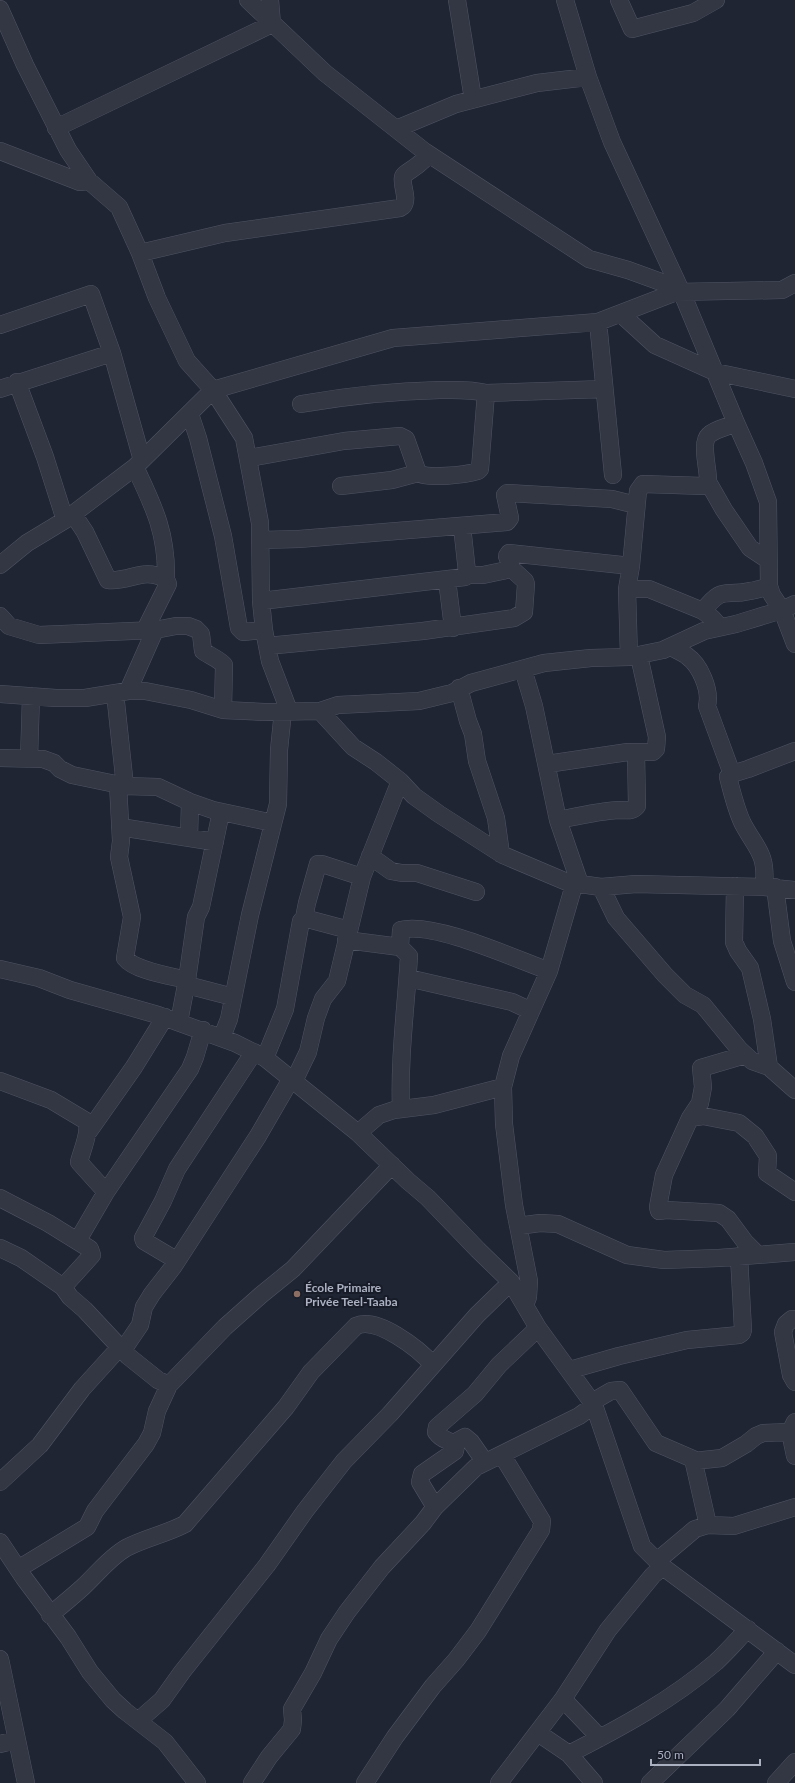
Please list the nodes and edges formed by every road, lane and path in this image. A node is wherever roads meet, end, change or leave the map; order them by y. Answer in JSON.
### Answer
{"nodes":[{"id":1,"x":248,"y":0,"type":"edge"},
{"id":2,"x":270,"y":0,"type":"edge"},
{"id":3,"x":457,"y":0,"type":"edge"},
{"id":4,"x":565,"y":0,"type":"edge"},
{"id":5,"x":620,"y":0,"type":"edge"},
{"id":6,"x":716,"y":0,"type":"edge"},
{"id":7,"x":0,"y":9,"type":"edge"},
{"id":8,"x":272,"y":24,"type":"junction"},
{"id":9,"x":588,"y":77,"type":"junction"},
{"id":10,"x":473,"y":99,"type":"junction"},
{"id":11,"x":56,"y":128,"type":"junction"},
{"id":12,"x":396,"y":129,"type":"junction"},
{"id":13,"x":0,"y":151,"type":"edge"},
{"id":14,"x":428,"y":154,"type":"junction"},
{"id":15,"x":89,"y":181,"type":"junction"},
{"id":16,"x":140,"y":253,"type":"junction"},
{"id":17,"x":795,"y":283,"type":"edge"},
{"id":18,"x":680,"y":289,"type":"junction"},
{"id":19,"x":621,"y":314,"type":"junction"},
{"id":20,"x":598,"y":322,"type":"junction"},
{"id":21,"x":0,"y":325,"type":"edge"},
{"id":22,"x":112,"y":353,"type":"junction"},
{"id":23,"x":715,"y":372,"type":"junction"},
{"id":24,"x":17,"y":382,"type":"junction"},
{"id":25,"x":0,"y":389,"type":"edge"},
{"id":26,"x":604,"y":389,"type":"junction"},
{"id":27,"x":795,"y":389,"type":"edge"},
{"id":28,"x":213,"y":390,"type":"junction"},
{"id":29,"x":486,"y":393,"type":"junction"},
{"id":30,"x":301,"y":404,"type":"dead end"},
{"id":31,"x":190,"y":414,"type":"junction"},
{"id":32,"x":736,"y":424,"type":"junction"},
{"id":33,"x":249,"y":458,"type":"junction"},
{"id":34,"x":138,"y":464,"type":"junction"},
{"id":35,"x":418,"y":473,"type":"junction"},
{"id":36,"x":613,"y":475,"type":"dead end"},
{"id":37,"x":708,"y":482,"type":"junction"},
{"id":38,"x":342,"y":486,"type":"dead end"},
{"id":39,"x":636,"y":505,"type":"junction"},
{"id":40,"x":69,"y":517,"type":"junction"},
{"id":41,"x":462,"y":526,"type":"junction"},
{"id":42,"x":262,"y":540,"type":"junction"},
{"id":43,"x":2,"y":559,"type":"edge"},
{"id":44,"x":768,"y":560,"type":"junction"},
{"id":45,"x":631,"y":566,"type":"junction"},
{"id":46,"x":512,"y":569,"type":"junction"},
{"id":47,"x":467,"y":575,"type":"junction"},
{"id":48,"x":166,"y":579,"type":"junction"},
{"id":49,"x":448,"y":580,"type":"junction"},
{"id":50,"x":769,"y":586,"type":"junction"},
{"id":51,"x":628,"y":589,"type":"junction"},
{"id":52,"x":261,"y":601,"type":"junction"},
{"id":53,"x":789,"y":607,"type":"edge"},
{"id":54,"x":703,"y":611,"type":"junction"},
{"id":55,"x":0,"y":616,"type":"edge"},
{"id":56,"x":720,"y":627,"type":"junction"},
{"id":57,"x":453,"y":628,"type":"junction"},
{"id":58,"x":150,"y":630,"type":"junction"},
{"id":59,"x":266,"y":638,"type":"junction"},
{"id":60,"x":795,"y":644,"type":"edge"},
{"id":61,"x":671,"y":647,"type":"junction"},
{"id":62,"x":634,"y":657,"type":"junction"},
{"id":63,"x":523,"y":669,"type":"junction"},
{"id":64,"x":459,"y":688,"type":"junction"},
{"id":65,"x":122,"y":692,"type":"junction"},
{"id":66,"x":0,"y":694,"type":"edge"},
{"id":67,"x":31,"y":696,"type":"junction"},
{"id":68,"x":223,"y":710,"type":"junction"},
{"id":69,"x":286,"y":711,"type":"junction"},
{"id":70,"x":320,"y":711,"type":"junction"},
{"id":71,"x":795,"y":751,"type":"edge"},
{"id":72,"x":636,"y":752,"type":"junction"},
{"id":73,"x":0,"y":758,"type":"edge"},
{"id":74,"x":29,"y":759,"type":"junction"},
{"id":75,"x":547,"y":764,"type":"junction"},
{"id":76,"x":732,"y":774,"type":"junction"},
{"id":77,"x":400,"y":781,"type":"junction"},
{"id":78,"x":122,"y":785,"type":"junction"},
{"id":79,"x":190,"y":802,"type":"junction"},
{"id":80,"x":221,"y":812,"type":"junction"},
{"id":81,"x":558,"y":820,"type":"junction"},
{"id":82,"x":273,"y":823,"type":"junction"},
{"id":83,"x":120,"y":827,"type":"junction"},
{"id":84,"x":189,"y":838,"type":"junction"},
{"id":85,"x":215,"y":842,"type":"junction"},
{"id":86,"x":501,"y":854,"type":"junction"},
{"id":87,"x":370,"y":856,"type":"junction"},
{"id":88,"x":362,"y":877,"type":"junction"},
{"id":89,"x":577,"y":885,"type":"junction"},
{"id":90,"x":735,"y":886,"type":"junction"},
{"id":91,"x":601,"y":887,"type":"junction"},
{"id":92,"x":770,"y":887,"type":"junction"},
{"id":93,"x":795,"y":890,"type":"edge"},
{"id":94,"x":476,"y":892,"type":"dead end"},
{"id":95,"x":304,"y":918,"type":"junction"},
{"id":96,"x":347,"y":935,"type":"junction"},
{"id":97,"x":400,"y":947,"type":"junction"},
{"id":98,"x":0,"y":968,"type":"edge"},
{"id":99,"x":549,"y":971,"type":"junction"},
{"id":100,"x":408,"y":978,"type":"junction"},
{"id":101,"x":187,"y":982,"type":"junction"},
{"id":102,"x":795,"y":982,"type":"edge"},
{"id":103,"x":233,"y":998,"type":"junction"},
{"id":104,"x":530,"y":1011,"type":"junction"},
{"id":105,"x":172,"y":1020,"type":"junction"},
{"id":106,"x":203,"y":1030,"type":"junction"},
{"id":107,"x":222,"y":1037,"type":"junction"},
{"id":108,"x":260,"y":1055,"type":"junction"},
{"id":109,"x":745,"y":1055,"type":"junction"},
{"id":110,"x":769,"y":1067,"type":"junction"},
{"id":111,"x":292,"y":1080,"type":"junction"},
{"id":112,"x":0,"y":1081,"type":"edge"},
{"id":113,"x":503,"y":1086,"type":"junction"},
{"id":114,"x":795,"y":1090,"type":"edge"},
{"id":115,"x":401,"y":1109,"type":"junction"},
{"id":116,"x":690,"y":1118,"type":"junction"},
{"id":117,"x":89,"y":1131,"type":"junction"},
{"id":118,"x":358,"y":1133,"type":"junction"},
{"id":119,"x":392,"y":1165,"type":"junction"},
{"id":120,"x":106,"y":1192,"type":"junction"},
{"id":121,"x":795,"y":1192,"type":"edge"},
{"id":122,"x":0,"y":1198,"type":"edge"},
{"id":123,"x":518,"y":1226,"type":"junction"},
{"id":124,"x":78,"y":1240,"type":"junction"},
{"id":125,"x":0,"y":1248,"type":"edge"},
{"id":126,"x":795,"y":1252,"type":"edge"},
{"id":127,"x":758,"y":1255,"type":"junction"},
{"id":128,"x":739,"y":1256,"type":"junction"},
{"id":129,"x":176,"y":1260,"type":"junction"},
{"id":130,"x":511,"y":1282,"type":"junction"},
{"id":131,"x":63,"y":1287,"type":"junction"},
{"id":132,"x":525,"y":1305,"type":"junction"},
{"id":133,"x":795,"y":1319,"type":"edge"},
{"id":134,"x":538,"y":1328,"type":"junction"},
{"id":135,"x":121,"y":1348,"type":"junction"},
{"id":136,"x":433,"y":1364,"type":"junction"},
{"id":137,"x":570,"y":1370,"type":"junction"},
{"id":138,"x":795,"y":1382,"type":"edge"},
{"id":139,"x":169,"y":1385,"type":"junction"},
{"id":140,"x":593,"y":1404,"type":"junction"},
{"id":141,"x":793,"y":1427,"type":"edge"},
{"id":142,"x":454,"y":1443,"type":"junction"},
{"id":143,"x":502,"y":1455,"type":"junction"},
{"id":144,"x":795,"y":1456,"type":"edge"},
{"id":145,"x":694,"y":1461,"type":"junction"},
{"id":146,"x":485,"y":1462,"type":"junction"},
{"id":147,"x":0,"y":1482,"type":"edge"},
{"id":148,"x":435,"y":1507,"type":"junction"},
{"id":149,"x":795,"y":1507,"type":"edge"},
{"id":150,"x":708,"y":1525,"type":"junction"},
{"id":151,"x":0,"y":1542,"type":"edge"},
{"id":152,"x":660,"y":1564,"type":"junction"},
{"id":153,"x":18,"y":1569,"type":"junction"},
{"id":154,"x":50,"y":1615,"type":"junction"},
{"id":155,"x":748,"y":1629,"type":"junction"},
{"id":156,"x":777,"y":1651,"type":"junction"},
{"id":157,"x":0,"y":1659,"type":"edge"},
{"id":158,"x":795,"y":1665,"type":"edge"},
{"id":159,"x":563,"y":1699,"type":"junction"},
{"id":160,"x":138,"y":1721,"type":"junction"},
{"id":161,"x":538,"y":1732,"type":"junction"},
{"id":162,"x":600,"y":1738,"type":"junction"},
{"id":163,"x":8,"y":1742,"type":"edge"},
{"id":164,"x":569,"y":1754,"type":"junction"},
{"id":165,"x":795,"y":1762,"type":"edge"},
{"id":166,"x":26,"y":1783,"type":"edge"},
{"id":167,"x":197,"y":1783,"type":"edge"},
{"id":168,"x":252,"y":1783,"type":"edge"},
{"id":169,"x":365,"y":1783,"type":"edge"},
{"id":170,"x":499,"y":1783,"type":"edge"},
{"id":171,"x":594,"y":1783,"type":"edge"},
{"id":172,"x":650,"y":1783,"type":"edge"},
{"id":173,"x":776,"y":1783,"type":"edge"}],
"edges":[{"from":1,"to":8,"type":"street"},
{"from":2,"to":8,"type":"street"},
{"from":3,"to":10,"type":"street"},
{"from":4,"to":9,"type":"street"},
{"from":5,"to":6,"type":"street"},
{"from":7,"to":11,"type":"street"},
{"from":8,"to":11,"type":"street"},
{"from":8,"to":12,"type":"street"},
{"from":9,"to":10,"type":"street"},
{"from":9,"to":18,"type":"street"},
{"from":10,"to":12,"type":"street"},
{"from":11,"to":15,"type":"street"},
{"from":12,"to":14,"type":"street"},
{"from":13,"to":15,"type":"street"},
{"from":14,"to":16,"type":"street"},
{"from":14,"to":18,"type":"street"},
{"from":15,"to":16,"type":"street"},
{"from":16,"to":28,"type":"street"},
{"from":17,"to":18,"type":"street"},
{"from":18,"to":19,"type":"street"},
{"from":18,"to":23,"type":"street"},
{"from":19,"to":20,"type":"street"},
{"from":19,"to":23,"type":"street"},
{"from":20,"to":26,"type":"street"},
{"from":20,"to":28,"type":"street"},
{"from":21,"to":22,"type":"street"},
{"from":22,"to":24,"type":"street"},
{"from":22,"to":34,"type":"street"},
{"from":23,"to":27,"type":"street"},
{"from":23,"to":32,"type":"street"},
{"from":24,"to":25,"type":"street"},
{"from":24,"to":40,"type":"street"},
{"from":26,"to":29,"type":"street"},
{"from":26,"to":36,"type":"street"},
{"from":28,"to":31,"type":"street"},
{"from":28,"to":33,"type":"street"},
{"from":29,"to":30,"type":"street"},
{"from":29,"to":35,"type":"street"},
{"from":31,"to":34,"type":"street"},
{"from":31,"to":59,"type":"street"},
{"from":32,"to":37,"type":"street"},
{"from":32,"to":44,"type":"street"},
{"from":33,"to":35,"type":"street"},
{"from":33,"to":42,"type":"street"},
{"from":34,"to":40,"type":"street"},
{"from":34,"to":48,"type":"street"},
{"from":35,"to":38,"type":"street"},
{"from":37,"to":39,"type":"street"},
{"from":37,"to":44,"type":"street"},
{"from":39,"to":41,"type":"street"},
{"from":39,"to":45,"type":"street"},
{"from":40,"to":43,"type":"street"},
{"from":40,"to":48,"type":"street"},
{"from":41,"to":42,"type":"street"},
{"from":41,"to":47,"type":"street"},
{"from":42,"to":52,"type":"street"},
{"from":44,"to":50,"type":"street"},
{"from":45,"to":46,"type":"street"},
{"from":45,"to":51,"type":"street"},
{"from":46,"to":47,"type":"street"},
{"from":46,"to":57,"type":"street"},
{"from":47,"to":49,"type":"street"},
{"from":48,"to":58,"type":"street"},
{"from":49,"to":52,"type":"street"},
{"from":49,"to":57,"type":"street"},
{"from":50,"to":53,"type":"street"},
{"from":50,"to":54,"type":"street"},
{"from":51,"to":54,"type":"street"},
{"from":51,"to":62,"type":"street"},
{"from":52,"to":59,"type":"street"},
{"from":53,"to":56,"type":"street"},
{"from":53,"to":60,"type":"street"},
{"from":54,"to":56,"type":"street"},
{"from":55,"to":58,"type":"street"},
{"from":56,"to":61,"type":"street"},
{"from":57,"to":59,"type":"street"},
{"from":58,"to":65,"type":"street"},
{"from":58,"to":68,"type":"street"},
{"from":59,"to":69,"type":"street"},
{"from":61,"to":62,"type":"street"},
{"from":61,"to":76,"type":"street"},
{"from":62,"to":63,"type":"street"},
{"from":62,"to":72,"type":"street"},
{"from":63,"to":64,"type":"street"},
{"from":63,"to":75,"type":"street"},
{"from":64,"to":70,"type":"street"},
{"from":64,"to":86,"type":"street"},
{"from":65,"to":67,"type":"street"},
{"from":65,"to":68,"type":"street"},
{"from":65,"to":78,"type":"street"},
{"from":66,"to":67,"type":"street"},
{"from":67,"to":74,"type":"street"},
{"from":68,"to":69,"type":"street"},
{"from":69,"to":70,"type":"street"},
{"from":69,"to":82,"type":"street"},
{"from":70,"to":77,"type":"street"},
{"from":71,"to":76,"type":"street"},
{"from":72,"to":75,"type":"street"},
{"from":72,"to":81,"type":"street"},
{"from":73,"to":74,"type":"street"},
{"from":74,"to":78,"type":"street"},
{"from":75,"to":81,"type":"street"},
{"from":76,"to":92,"type":"street"},
{"from":77,"to":86,"type":"street"},
{"from":77,"to":87,"type":"street"},
{"from":78,"to":79,"type":"street"},
{"from":78,"to":83,"type":"street"},
{"from":79,"to":80,"type":"street"},
{"from":79,"to":84,"type":"street"},
{"from":80,"to":82,"type":"street"},
{"from":80,"to":85,"type":"street"},
{"from":81,"to":89,"type":"street"},
{"from":82,"to":103,"type":"street"},
{"from":83,"to":84,"type":"street"},
{"from":83,"to":101,"type":"street"},
{"from":84,"to":85,"type":"street"},
{"from":85,"to":101,"type":"street"},
{"from":86,"to":89,"type":"street"},
{"from":87,"to":88,"type":"street"},
{"from":87,"to":94,"type":"street"},
{"from":88,"to":95,"type":"street"},
{"from":88,"to":96,"type":"street"},
{"from":89,"to":91,"type":"street"},
{"from":89,"to":99,"type":"street"},
{"from":90,"to":91,"type":"street"},
{"from":90,"to":92,"type":"street"},
{"from":90,"to":110,"type":"street"},
{"from":91,"to":109,"type":"street"},
{"from":92,"to":93,"type":"street"},
{"from":92,"to":102,"type":"street"},
{"from":95,"to":96,"type":"street"},
{"from":95,"to":108,"type":"street"},
{"from":96,"to":97,"type":"street"},
{"from":96,"to":111,"type":"street"},
{"from":97,"to":99,"type":"street"},
{"from":97,"to":100,"type":"street"},
{"from":98,"to":105,"type":"street"},
{"from":99,"to":104,"type":"street"},
{"from":100,"to":104,"type":"street"},
{"from":100,"to":115,"type":"street"},
{"from":101,"to":103,"type":"street"},
{"from":101,"to":105,"type":"street"},
{"from":103,"to":107,"type":"street"},
{"from":104,"to":113,"type":"street"},
{"from":105,"to":106,"type":"street"},
{"from":105,"to":117,"type":"street"},
{"from":106,"to":107,"type":"street"},
{"from":106,"to":120,"type":"street"},
{"from":107,"to":108,"type":"street"},
{"from":108,"to":111,"type":"street"},
{"from":108,"to":129,"type":"street"},
{"from":109,"to":110,"type":"street"},
{"from":109,"to":116,"type":"street"},
{"from":110,"to":114,"type":"street"},
{"from":111,"to":118,"type":"street"},
{"from":111,"to":129,"type":"street"},
{"from":112,"to":117,"type":"street"},
{"from":113,"to":115,"type":"street"},
{"from":113,"to":123,"type":"street"},
{"from":115,"to":118,"type":"street"},
{"from":116,"to":121,"type":"street"},
{"from":116,"to":127,"type":"street"},
{"from":117,"to":120,"type":"street"},
{"from":118,"to":119,"type":"street"},
{"from":119,"to":130,"type":"street"},
{"from":119,"to":139,"type":"street"},
{"from":120,"to":124,"type":"street"},
{"from":122,"to":124,"type":"street"},
{"from":123,"to":128,"type":"street"},
{"from":123,"to":132,"type":"street"},
{"from":124,"to":131,"type":"street"},
{"from":125,"to":131,"type":"street"},
{"from":126,"to":127,"type":"street"},
{"from":127,"to":128,"type":"street"},
{"from":128,"to":137,"type":"street"},
{"from":129,"to":135,"type":"street"},
{"from":130,"to":132,"type":"street"},
{"from":130,"to":136,"type":"street"},
{"from":131,"to":135,"type":"street"},
{"from":132,"to":134,"type":"street"},
{"from":133,"to":138,"type":"street"},
{"from":134,"to":137,"type":"street"},
{"from":134,"to":142,"type":"street"},
{"from":135,"to":139,"type":"street"},
{"from":135,"to":147,"type":"street"},
{"from":136,"to":154,"type":"street"},
{"from":136,"to":160,"type":"street"},
{"from":137,"to":140,"type":"street"},
{"from":139,"to":153,"type":"street"},
{"from":140,"to":143,"type":"street"},
{"from":140,"to":145,"type":"street"},
{"from":140,"to":152,"type":"street"},
{"from":141,"to":144,"type":"street"},
{"from":141,"to":145,"type":"street"},
{"from":142,"to":146,"type":"street"},
{"from":142,"to":148,"type":"street"},
{"from":143,"to":146,"type":"street"},
{"from":143,"to":169,"type":"street"},
{"from":145,"to":150,"type":"street"},
{"from":146,"to":148,"type":"street"},
{"from":148,"to":168,"type":"street"},
{"from":149,"to":150,"type":"street"},
{"from":150,"to":152,"type":"street"},
{"from":151,"to":153,"type":"street"},
{"from":152,"to":155,"type":"street"},
{"from":152,"to":159,"type":"street"},
{"from":153,"to":154,"type":"street"},
{"from":154,"to":160,"type":"street"},
{"from":155,"to":156,"type":"street"},
{"from":155,"to":162,"type":"street"},
{"from":156,"to":158,"type":"street"},
{"from":156,"to":172,"type":"street"},
{"from":157,"to":163,"type":"street"},
{"from":159,"to":161,"type":"street"},
{"from":159,"to":162,"type":"street"},
{"from":160,"to":167,"type":"street"},
{"from":161,"to":164,"type":"street"},
{"from":161,"to":170,"type":"street"},
{"from":162,"to":164,"type":"street"},
{"from":163,"to":166,"type":"street"},
{"from":164,"to":171,"type":"street"},
{"from":165,"to":173,"type":"street"}]}
